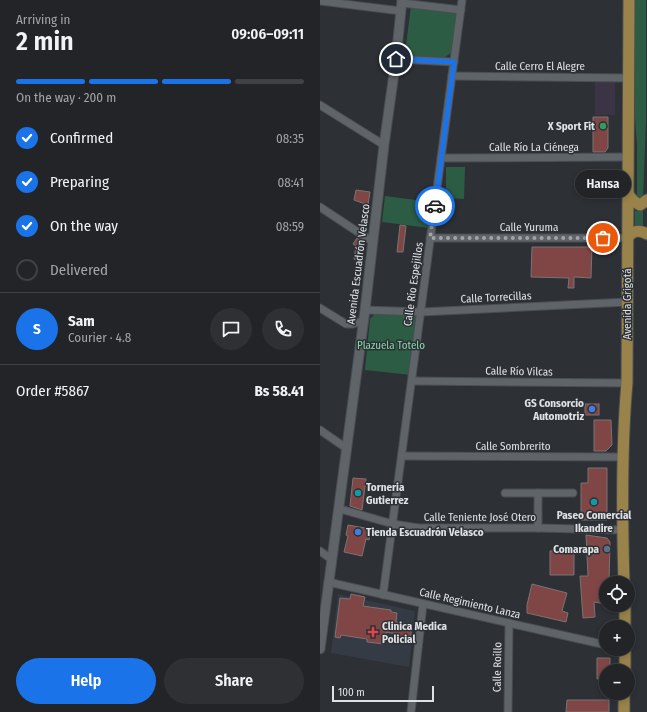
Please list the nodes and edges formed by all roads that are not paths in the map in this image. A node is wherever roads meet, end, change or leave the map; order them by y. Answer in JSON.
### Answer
{"nodes":[{"id":1,"x":462,"y":0,"type":"edge"},
{"id":2,"x":629,"y":0,"type":"edge"},
{"id":3,"x":320,"y":1,"type":"edge"},
{"id":4,"x":402,"y":4,"type":"edge"},
{"id":5,"x":460,"y":10,"type":"junction"},
{"id":6,"x":396,"y":59,"type":"junction"},
{"id":7,"x":454,"y":62,"type":"junction"},
{"id":8,"x":452,"y":76,"type":"junction"},
{"id":9,"x":628,"y":78,"type":"junction"},
{"id":10,"x":320,"y":105,"type":"edge"},
{"id":11,"x":384,"y":145,"type":"junction"},
{"id":12,"x":627,"y":157,"type":"junction"},
{"id":13,"x":441,"y":158,"type":"junction"},
{"id":14,"x":627,"y":192,"type":"junction"},
{"id":15,"x":647,"y":200,"type":"edge"},
{"id":16,"x":320,"y":207,"type":"edge"},
{"id":17,"x":647,"y":234,"type":"edge"},
{"id":18,"x":430,"y":238,"type":"junction"},
{"id":19,"x":627,"y":238,"type":"junction"},
{"id":20,"x":373,"y":242,"type":"junction"},
{"id":21,"x":627,"y":302,"type":"junction"},
{"id":22,"x":320,"y":308,"type":"edge"},
{"id":23,"x":365,"y":310,"type":"junction"},
{"id":24,"x":421,"y":312,"type":"junction"},
{"id":25,"x":363,"y":322,"type":"junction"},
{"id":26,"x":412,"y":380,"type":"junction"},
{"id":27,"x":627,"y":383,"type":"junction"},
{"id":28,"x":320,"y":430,"type":"edge"},
{"id":29,"x":346,"y":448,"type":"junction"},
{"id":30,"x":402,"y":456,"type":"junction"},
{"id":31,"x":624,"y":457,"type":"junction"},
{"id":32,"x":505,"y":493,"type":"dead end"},
{"id":33,"x":538,"y":493,"type":"junction"},
{"id":34,"x":573,"y":493,"type":"dead end"},
{"id":35,"x":340,"y":509,"type":"junction"},
{"id":36,"x":393,"y":524,"type":"junction"},
{"id":37,"x":538,"y":528,"type":"junction"},
{"id":38,"x":623,"y":530,"type":"junction"},
{"id":39,"x":320,"y":551,"type":"edge"},
{"id":40,"x":331,"y":559,"type":"junction"},
{"id":41,"x":624,"y":576,"type":"edge"},
{"id":42,"x":328,"y":582,"type":"junction"},
{"id":43,"x":384,"y":595,"type":"junction"},
{"id":44,"x":423,"y":604,"type":"junction"},
{"id":45,"x":509,"y":623,"type":"junction"},
{"id":46,"x":599,"y":643,"type":"edge"},
{"id":47,"x":320,"y":644,"type":"edge"},
{"id":48,"x":320,"y":649,"type":"edge"},
{"id":49,"x":624,"y":700,"type":"edge"},
{"id":50,"x":411,"y":712,"type":"edge"},
{"id":51,"x":508,"y":712,"type":"edge"},
{"id":52,"x":624,"y":712,"type":"edge"}],
"edges":[{"from":1,"to":5,"type":"street","name":"Calle Río Espejillos"},
{"from":2,"to":9,"type":"main road","name":"Avenida Grigotá"},
{"from":3,"to":4,"type":"street"},
{"from":4,"to":5,"type":"street"},
{"from":4,"to":6,"type":"street","name":"Avenida Escuadrón Velasco"},
{"from":5,"to":7,"type":"street","name":"Calle Río Espejillos"},
{"from":6,"to":7,"type":"street"},
{"from":6,"to":11,"type":"street","name":"Avenida Escuadrón Velasco"},
{"from":7,"to":8,"type":"street","name":"Calle Río Espejillos"},
{"from":8,"to":9,"type":"street","name":"Calle Cerro El Alegre"},
{"from":8,"to":13,"type":"street","name":"Calle Río Espejillos"},
{"from":9,"to":12,"type":"main road","name":"Avenida Grigotá"},
{"from":10,"to":11,"type":"street"},
{"from":11,"to":20,"type":"street","name":"Avenida Escuadrón Velasco"},
{"from":12,"to":13,"type":"street","name":"Calle Río La Ciénega"},
{"from":12,"to":14,"type":"main road","name":"Avenida Grigotá"},
{"from":13,"to":18,"type":"street","name":"Calle Río Espejillos"},
{"from":14,"to":15,"type":"main road"},
{"from":14,"to":19,"type":"main road","name":"Avenida Grigotá"},
{"from":16,"to":20,"type":"street"},
{"from":17,"to":19,"type":"main road"},
{"from":18,"to":19,"type":"street","name":"Calle Yuruma"},
{"from":18,"to":24,"type":"street","name":"Calle Río Espejillos"},
{"from":19,"to":21,"type":"main road","name":"Avenida Grigotá"},
{"from":20,"to":23,"type":"street","name":"Avenida Escuadrón Velasco"},
{"from":21,"to":24,"type":"street","name":"Calle Torrecillas"},
{"from":21,"to":27,"type":"main road","name":"Avenida Grigotá"},
{"from":22,"to":25,"type":"street"},
{"from":23,"to":24,"type":"street","name":"Calle Torrecillas"},
{"from":23,"to":25,"type":"street","name":"Avenida Escuadrón Velasco"},
{"from":24,"to":26,"type":"street","name":"Calle Río Espejillos"},
{"from":25,"to":29,"type":"street","name":"Avenida Escuadrón Velasco"},
{"from":26,"to":27,"type":"street","name":"Calle Río Vilcas"},
{"from":26,"to":30,"type":"street","name":"Calle Río Espejillos"},
{"from":27,"to":31,"type":"main road","name":"Avenida Grigotá"},
{"from":28,"to":29,"type":"street"},
{"from":29,"to":35,"type":"street","name":"Avenida Escuadrón Velasco"},
{"from":30,"to":31,"type":"street","name":"Calle Sombrerito"},
{"from":30,"to":36,"type":"street","name":"Calle Río Espejillos"},
{"from":31,"to":38,"type":"main road","name":"Avenida Grigotá"},
{"from":32,"to":33,"type":"street"},
{"from":33,"to":34,"type":"street"},
{"from":33,"to":37,"type":"street"},
{"from":35,"to":36,"type":"street","name":"Calle Teniente José Otero"},
{"from":35,"to":40,"type":"street","name":"Avenida Escuadrón Velasco"},
{"from":36,"to":37,"type":"street","name":"Calle Teniente José Otero"},
{"from":36,"to":43,"type":"street","name":"Calle Río Espejillos"},
{"from":37,"to":38,"type":"street","name":"Calle Teniente José Otero"},
{"from":38,"to":41,"type":"main road","name":"Avenida Grigotá"},
{"from":39,"to":40,"type":"street"},
{"from":40,"to":42,"type":"street","name":"Avenida Escuadrón Velasco"},
{"from":42,"to":43,"type":"street","name":"Calle Regimiento Lanza"},
{"from":42,"to":47,"type":"street","name":"Avenida Escuadrón Velasco"},
{"from":43,"to":44,"type":"street","name":"Calle Regimiento Lanza"},
{"from":44,"to":45,"type":"street","name":"Calle Regimiento Lanza"},
{"from":44,"to":50,"type":"street"},
{"from":45,"to":46,"type":"street","name":"Calle Regimiento Lanza"},
{"from":45,"to":51,"type":"street","name":"Calle Roillo"},
{"from":47,"to":48,"type":"street","name":"Avenida Escuadrón Velasco"},
{"from":49,"to":52,"type":"main road"}]}
